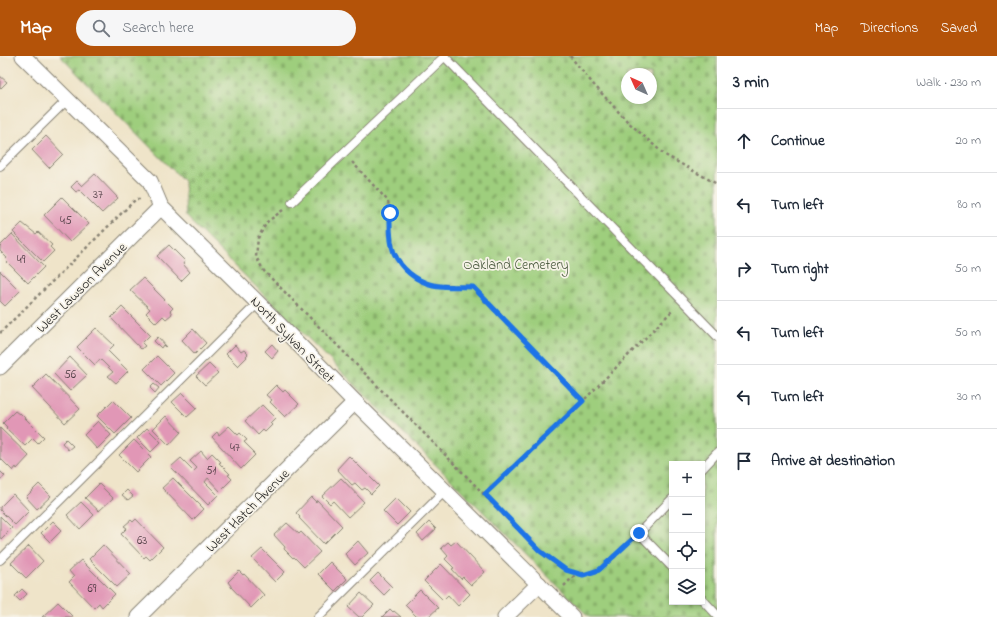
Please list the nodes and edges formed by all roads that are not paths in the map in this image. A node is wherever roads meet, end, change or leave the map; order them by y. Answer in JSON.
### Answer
{"nodes":[{"id":1,"x":23,"y":56,"type":"edge"},
{"id":2,"x":444,"y":56,"type":"edge"},
{"id":3,"x":67,"y":100,"type":"junction"},
{"id":4,"x":0,"y":166,"type":"edge"},
{"id":5,"x":292,"y":202,"type":"road end"},
{"id":6,"x":162,"y":207,"type":"junction"},
{"id":7,"x":258,"y":303,"type":"junction"},
{"id":8,"x":717,"y":336,"type":"edge"},
{"id":9,"x":0,"y":367,"type":"edge"},
{"id":10,"x":355,"y":402,"type":"junction"},
{"id":11,"x":717,"y":453,"type":"edge"},
{"id":12,"x":705,"y":466,"type":"edge"},
{"id":13,"x":445,"y":491,"type":"junction"},
{"id":14,"x":669,"y":502,"type":"edge"},
{"id":15,"x":0,"y":560,"type":"edge"},
{"id":16,"x":669,"y":564,"type":"edge"},
{"id":17,"x":538,"y":584,"type":"junction"},
{"id":18,"x":705,"y":602,"type":"edge"},
{"id":19,"x":717,"y":615,"type":"edge"},
{"id":20,"x":138,"y":617,"type":"edge"},
{"id":21,"x":318,"y":617,"type":"edge"},
{"id":22,"x":505,"y":617,"type":"edge"},
{"id":23,"x":572,"y":617,"type":"edge"}],
"edges":[{"from":1,"to":3,"type":"street","name":"North Sylvan Street"},
{"from":2,"to":5,"type":"lane"},
{"from":2,"to":8,"type":"lane"},
{"from":3,"to":4,"type":"lane"},
{"from":3,"to":6,"type":"street","name":"North Sylvan Street"},
{"from":6,"to":7,"type":"street","name":"North Sylvan Street"},
{"from":6,"to":9,"type":"street","name":"West Lawson Avenue"},
{"from":7,"to":10,"type":"street","name":"North Sylvan Street"},
{"from":7,"to":15,"type":"lane"},
{"from":10,"to":13,"type":"street","name":"North Sylvan Street"},
{"from":10,"to":20,"type":"street","name":"West Hatch Avenue"},
{"from":11,"to":12,"type":"lane"},
{"from":13,"to":17,"type":"street","name":"North Sylvan Street"},
{"from":13,"to":21,"type":"lane"},
{"from":14,"to":16,"type":"lane"},
{"from":17,"to":22,"type":"street"},
{"from":17,"to":23,"type":"street","name":"North Sylvan Street"},
{"from":18,"to":19,"type":"lane"}]}
